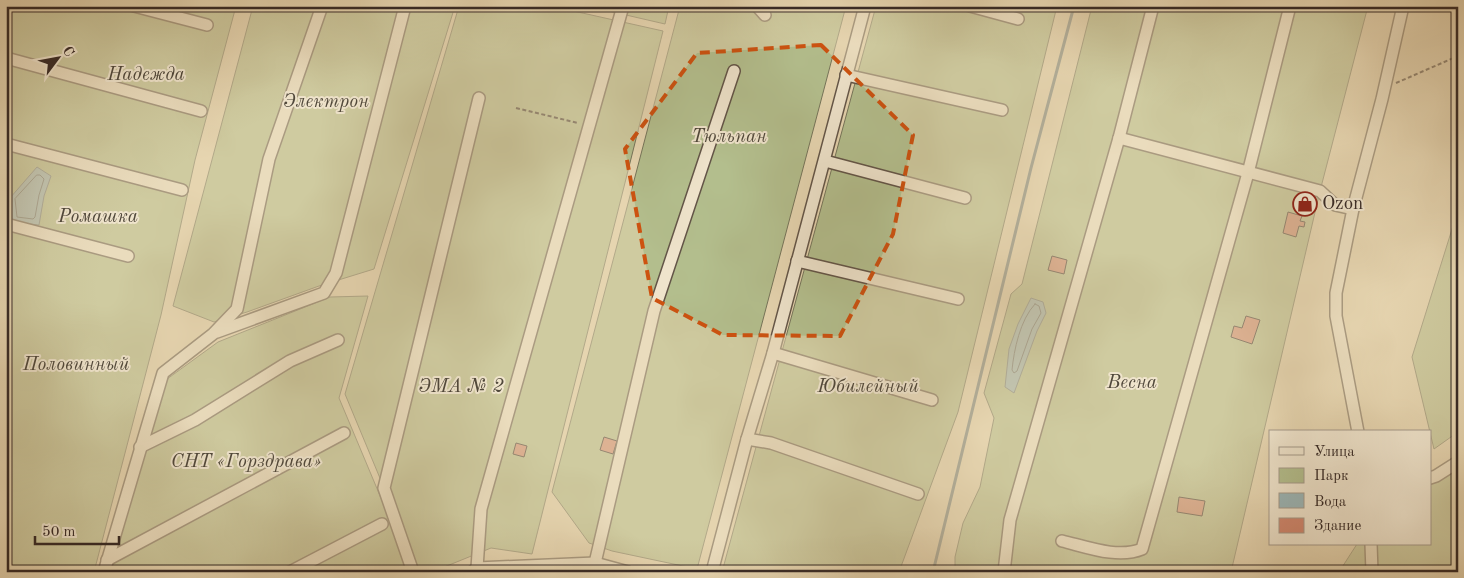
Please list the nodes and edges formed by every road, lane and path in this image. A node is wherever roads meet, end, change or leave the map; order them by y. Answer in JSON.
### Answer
{"nodes":[{"id":1,"x":134,"y":6,"type":"edge"},
{"id":2,"x":322,"y":6,"type":"edge"},
{"id":3,"x":405,"y":6,"type":"edge"},
{"id":4,"x":623,"y":6,"type":"edge"},
{"id":5,"x":865,"y":6,"type":"edge"},
{"id":6,"x":970,"y":6,"type":"edge"},
{"id":7,"x":1153,"y":6,"type":"edge"},
{"id":8,"x":1290,"y":6,"type":"edge"},
{"id":9,"x":1403,"y":6,"type":"edge"},
{"id":10,"x":1018,"y":19,"type":"dead end"},
{"id":11,"x":207,"y":25,"type":"dead end"},
{"id":12,"x":1458,"y":56,"type":"edge"},
{"id":13,"x":6,"y":58,"type":"edge"},
{"id":14,"x":734,"y":71,"type":"dead end"},
{"id":15,"x":846,"y":75,"type":"junction"},
{"id":16,"x":1385,"y":87,"type":"junction"},
{"id":17,"x":479,"y":98,"type":"dead end"},
{"id":18,"x":516,"y":108,"type":"dead end"},
{"id":19,"x":1002,"y":110,"type":"dead end"},
{"id":20,"x":201,"y":111,"type":"dead end"},
{"id":21,"x":588,"y":126,"type":"junction"},
{"id":22,"x":1119,"y":138,"type":"junction"},
{"id":23,"x":6,"y":144,"type":"edge"},
{"id":24,"x":825,"y":161,"type":"junction"},
{"id":25,"x":1248,"y":173,"type":"junction"},
{"id":26,"x":182,"y":190,"type":"dead end"},
{"id":27,"x":965,"y":198,"type":"dead end"},
{"id":28,"x":1353,"y":209,"type":"junction"},
{"id":29,"x":6,"y":224,"type":"edge"},
{"id":30,"x":128,"y":256,"type":"dead end"},
{"id":31,"x":797,"y":261,"type":"junction"},
{"id":32,"x":958,"y":299,"type":"dead end"},
{"id":33,"x":213,"y":334,"type":"junction"},
{"id":34,"x":338,"y":340,"type":"dead end"},
{"id":35,"x":773,"y":353,"type":"junction"},
{"id":36,"x":932,"y":400,"type":"dead end"},
{"id":37,"x":1358,"y":430,"type":"edge"},
{"id":38,"x":344,"y":433,"type":"dead end"},
{"id":39,"x":747,"y":439,"type":"junction"},
{"id":40,"x":140,"y":447,"type":"junction"},
{"id":41,"x":1458,"y":462,"type":"edge"},
{"id":42,"x":1432,"y":477,"type":"edge"},
{"id":43,"x":918,"y":494,"type":"dead end"},
{"id":44,"x":382,"y":524,"type":"dead end"},
{"id":45,"x":1062,"y":541,"type":"dead end"},
{"id":46,"x":1371,"y":546,"type":"edge"},
{"id":47,"x":107,"y":560,"type":"junction"},
{"id":48,"x":595,"y":563,"type":"junction"},
{"id":49,"x":474,"y":570,"type":"edge"},
{"id":50,"x":104,"y":572,"type":"edge"},
{"id":51,"x":290,"y":572,"type":"edge"},
{"id":52,"x":413,"y":572,"type":"edge"},
{"id":53,"x":628,"y":572,"type":"edge"},
{"id":54,"x":712,"y":572,"type":"edge"},
{"id":55,"x":1004,"y":572,"type":"edge"},
{"id":56,"x":1372,"y":572,"type":"edge"}],
"edges":[{"from":1,"to":11,"type":"street"},
{"from":2,"to":33,"type":"street"},
{"from":3,"to":33,"type":"street"},
{"from":4,"to":21,"type":"street"},
{"from":5,"to":15,"type":"street"},
{"from":6,"to":10,"type":"street"},
{"from":7,"to":22,"type":"street"},
{"from":8,"to":25,"type":"street"},
{"from":9,"to":16,"type":"street"},
{"from":12,"to":16,"type":"path"},
{"from":13,"to":20,"type":"street"},
{"from":14,"to":48,"type":"street"},
{"from":15,"to":19,"type":"street"},
{"from":15,"to":24,"type":"street"},
{"from":16,"to":28,"type":"street"},
{"from":17,"to":52,"type":"street"},
{"from":18,"to":21,"type":"path"},
{"from":21,"to":49,"type":"street"},
{"from":22,"to":25,"type":"street"},
{"from":22,"to":55,"type":"street"},
{"from":23,"to":26,"type":"street"},
{"from":24,"to":27,"type":"street"},
{"from":24,"to":31,"type":"street"},
{"from":25,"to":28,"type":"street"},
{"from":25,"to":45,"type":"street"},
{"from":28,"to":37,"type":"street"},
{"from":29,"to":30,"type":"street"},
{"from":31,"to":32,"type":"street"},
{"from":31,"to":35,"type":"street"},
{"from":33,"to":40,"type":"street"},
{"from":34,"to":40,"type":"street"},
{"from":35,"to":36,"type":"street"},
{"from":35,"to":39,"type":"street"},
{"from":38,"to":47,"type":"street"},
{"from":39,"to":43,"type":"street"},
{"from":39,"to":54,"type":"street"},
{"from":40,"to":47,"type":"street"},
{"from":41,"to":42,"type":"street"},
{"from":44,"to":51,"type":"street"},
{"from":46,"to":56,"type":"street"},
{"from":47,"to":50,"type":"street"},
{"from":48,"to":49,"type":"street"},
{"from":48,"to":53,"type":"street"}]}
